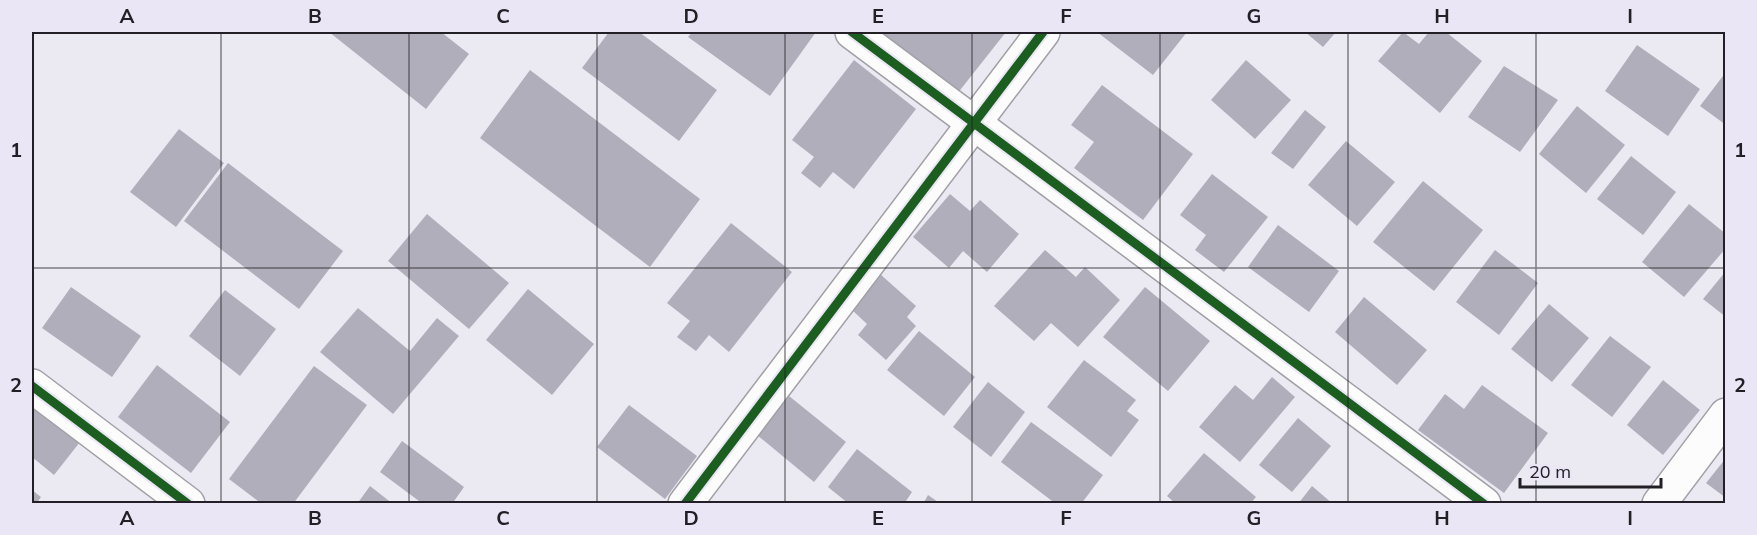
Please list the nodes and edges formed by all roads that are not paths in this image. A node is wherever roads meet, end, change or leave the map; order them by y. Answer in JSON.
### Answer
{"nodes":[{"id":1,"x":852,"y":32,"type":"edge"},
{"id":2,"x":1043,"y":32,"type":"edge"},
{"id":3,"x":974,"y":122,"type":"junction"},
{"id":4,"x":32,"y":386,"type":"edge"},
{"id":5,"x":1725,"y":415,"type":"edge"},
{"id":6,"x":188,"y":504,"type":"edge"},
{"id":7,"x":685,"y":504,"type":"edge"},
{"id":8,"x":1484,"y":504,"type":"edge"},
{"id":9,"x":1659,"y":504,"type":"edge"}],
"edges":[{"from":1,"to":3,"type":"street"},
{"from":2,"to":3,"type":"street"},
{"from":3,"to":7,"type":"street"},
{"from":3,"to":8,"type":"street"},
{"from":4,"to":6,"type":"street"},
{"from":5,"to":9,"type":"street"}]}
